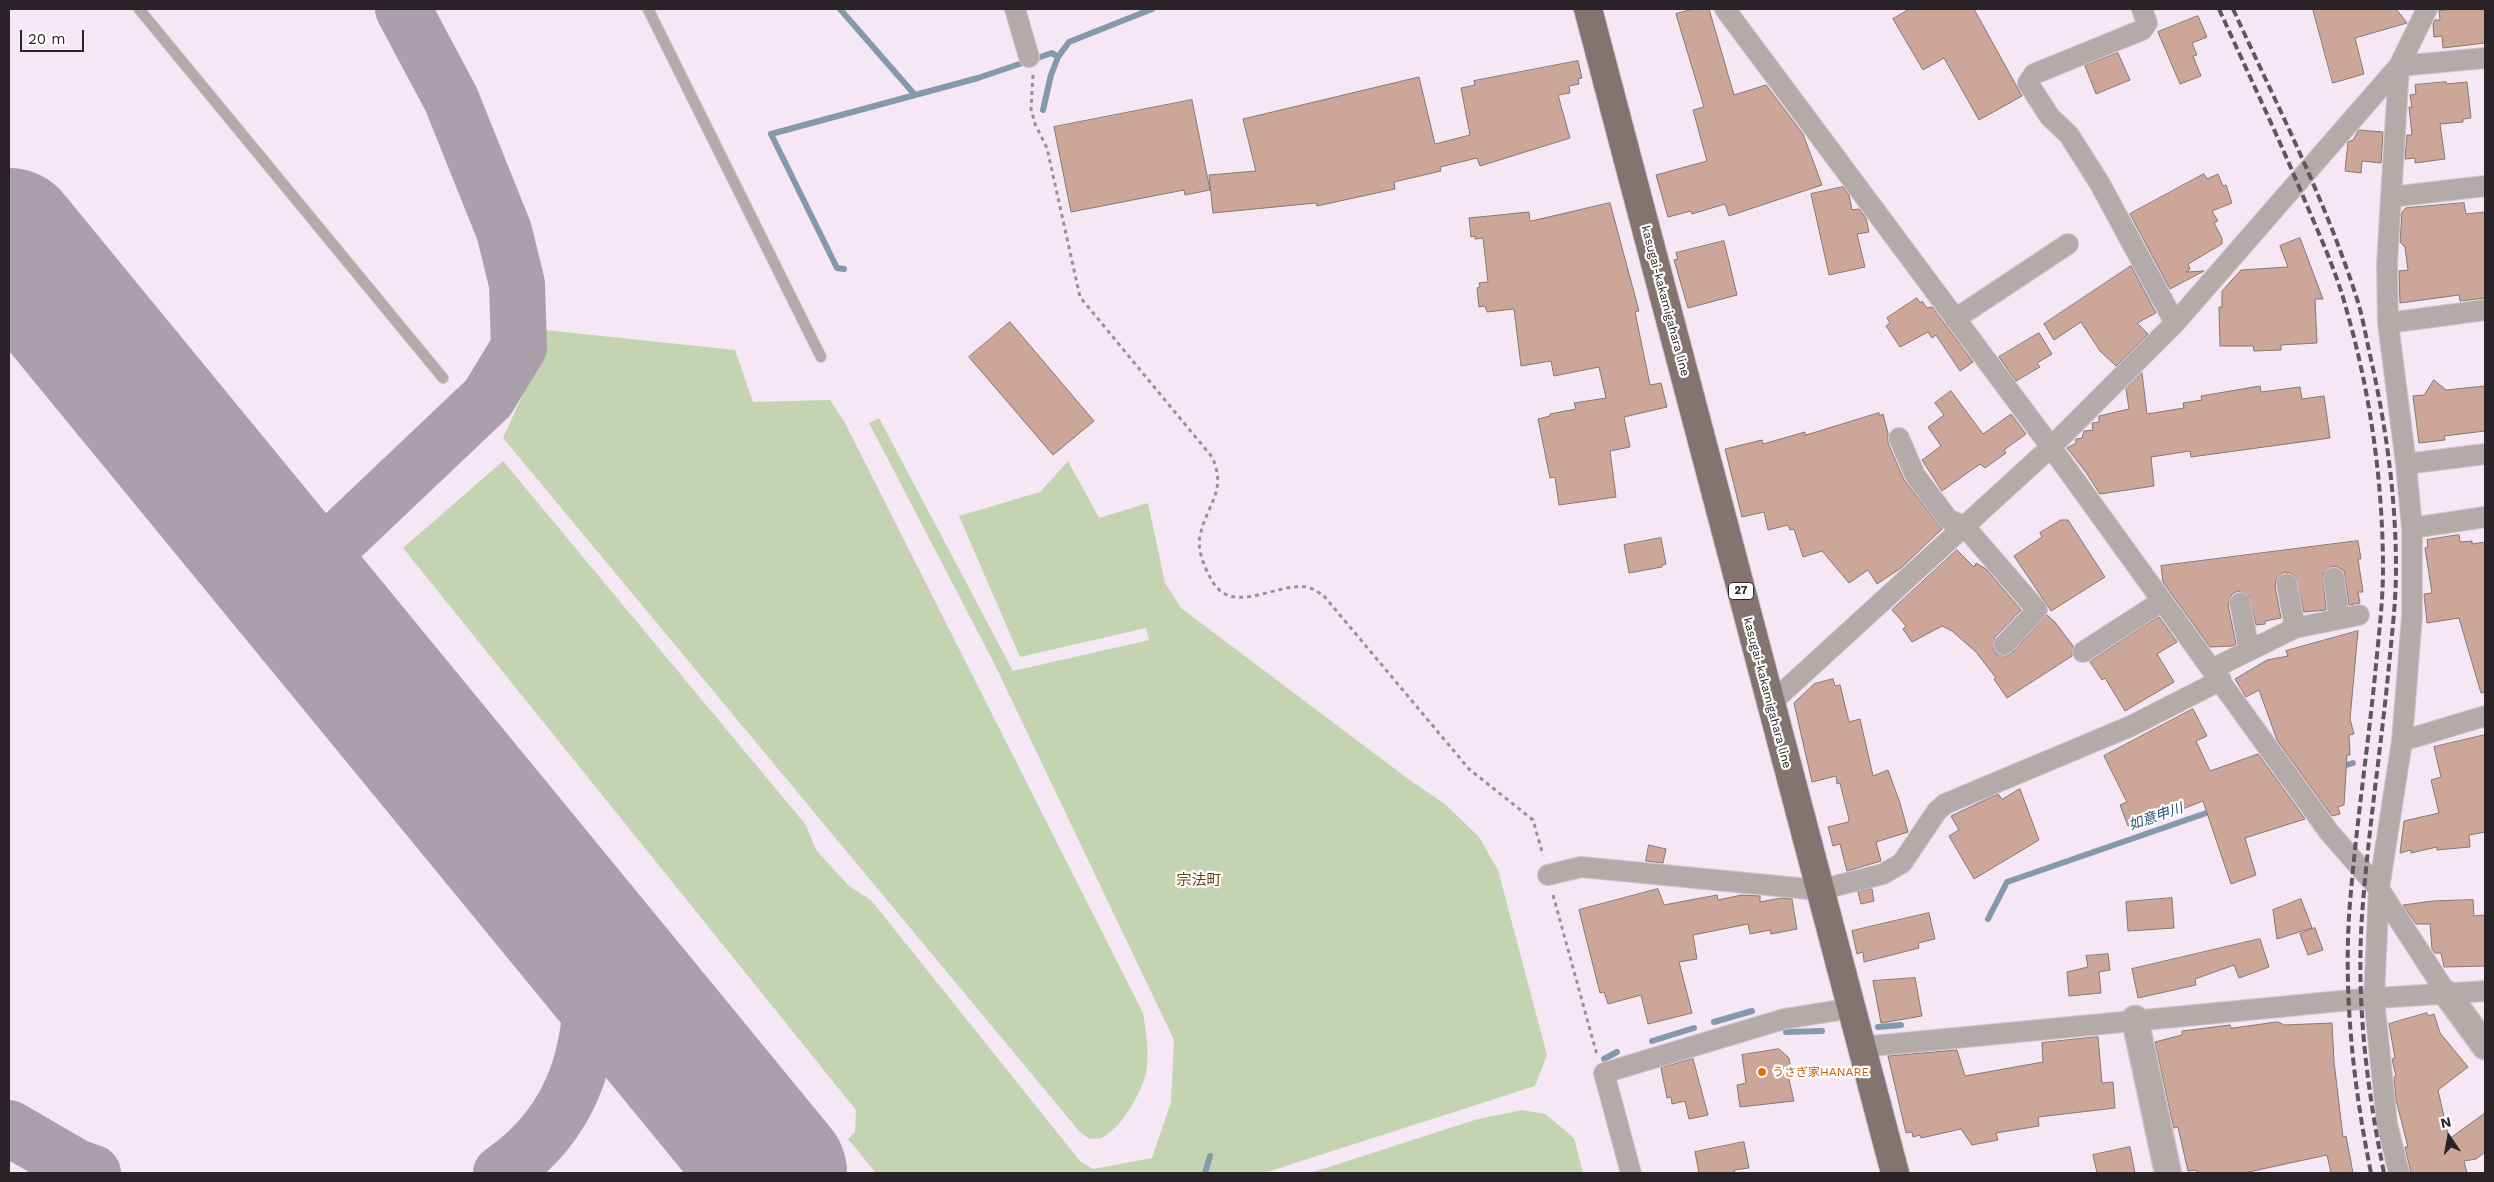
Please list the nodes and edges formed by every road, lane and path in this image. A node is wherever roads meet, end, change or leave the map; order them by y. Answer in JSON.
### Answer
{"nodes":[{"id":1,"x":139,"y":9,"type":"edge"},
{"id":2,"x":648,"y":9,"type":"edge"},
{"id":3,"x":1015,"y":9,"type":"edge"},
{"id":4,"x":1588,"y":9,"type":"edge"},
{"id":5,"x":1725,"y":9,"type":"edge"},
{"id":6,"x":2142,"y":9,"type":"edge"},
{"id":7,"x":2427,"y":9,"type":"edge"},
{"id":8,"x":1029,"y":57,"type":"joint"},
{"id":9,"x":2485,"y":58,"type":"edge"},
{"id":10,"x":2399,"y":66,"type":"junction"},
{"id":11,"x":2485,"y":186,"type":"edge"},
{"id":12,"x":2391,"y":197,"type":"junction"},
{"id":13,"x":2068,"y":244,"type":"dead end"},
{"id":14,"x":2485,"y":310,"type":"edge"},
{"id":15,"x":1955,"y":319,"type":"junction"},
{"id":16,"x":2175,"y":323,"type":"junction"},
{"id":17,"x":2388,"y":323,"type":"junction"},
{"id":18,"x":821,"y":356,"type":"dead end"},
{"id":19,"x":443,"y":378,"type":"dead end"},
{"id":20,"x":1900,"y":438,"type":"dead end"},
{"id":21,"x":2050,"y":447,"type":"junction"},
{"id":22,"x":2485,"y":454,"type":"edge"},
{"id":23,"x":2406,"y":464,"type":"junction"},
{"id":24,"x":2485,"y":517,"type":"edge"},
{"id":25,"x":1965,"y":528,"type":"junction"},
{"id":26,"x":2412,"y":528,"type":"junction"},
{"id":27,"x":2334,"y":578,"type":"dead end"},
{"id":28,"x":2287,"y":584,"type":"dead end"},
{"id":29,"x":2162,"y":601,"type":"junction"},
{"id":30,"x":2240,"y":603,"type":"dead end"},
{"id":31,"x":2359,"y":615,"type":"dead end"},
{"id":32,"x":2339,"y":619,"type":"junction"},
{"id":33,"x":2295,"y":628,"type":"junction"},
{"id":34,"x":2004,"y":645,"type":"dead end"},
{"id":35,"x":2249,"y":650,"type":"junction"},
{"id":36,"x":2083,"y":652,"type":"dead end"},
{"id":37,"x":2216,"y":674,"type":"junction"},
{"id":38,"x":1770,"y":704,"type":"junction"},
{"id":39,"x":2485,"y":716,"type":"edge"},
{"id":40,"x":2402,"y":741,"type":"junction"},
{"id":41,"x":1548,"y":875,"type":"junction"},
{"id":42,"x":2379,"y":889,"type":"junction"},
{"id":43,"x":1819,"y":890,"type":"junction"},
{"id":44,"x":2485,"y":991,"type":"edge"},
{"id":45,"x":2448,"y":994,"type":"junction"},
{"id":46,"x":2374,"y":998,"type":"junction"},
{"id":47,"x":1852,"y":1008,"type":"junction"},
{"id":48,"x":2135,"y":1020,"type":"junction"},
{"id":49,"x":2485,"y":1046,"type":"edge"},
{"id":50,"x":1862,"y":1047,"type":"junction"},
{"id":51,"x":1604,"y":1073,"type":"junction"},
{"id":52,"x":1630,"y":1173,"type":"edge"},
{"id":53,"x":1895,"y":1173,"type":"edge"},
{"id":54,"x":2168,"y":1173,"type":"edge"},
{"id":55,"x":2399,"y":1173,"type":"edge"}],
"edges":[{"from":1,"to":19,"type":"lane"},
{"from":2,"to":18,"type":"lane"},
{"from":3,"to":8,"type":"street"},
{"from":4,"to":38,"type":"main road","name":"kasugai-kakamigahara line","number":"27"},
{"from":5,"to":15,"type":"street"},
{"from":6,"to":16,"type":"street"},
{"from":7,"to":10,"type":"street"},
{"from":8,"to":41,"type":"path"},
{"from":9,"to":10,"type":"street"},
{"from":10,"to":12,"type":"street"},
{"from":10,"to":16,"type":"street"},
{"from":11,"to":12,"type":"street"},
{"from":12,"to":17,"type":"street"},
{"from":13,"to":15,"type":"street"},
{"from":14,"to":17,"type":"street"},
{"from":15,"to":21,"type":"street"},
{"from":16,"to":21,"type":"street"},
{"from":17,"to":23,"type":"street"},
{"from":20,"to":25,"type":"street"},
{"from":21,"to":25,"type":"street"},
{"from":21,"to":29,"type":"street"},
{"from":22,"to":23,"type":"street"},
{"from":23,"to":26,"type":"street"},
{"from":24,"to":26,"type":"street"},
{"from":25,"to":34,"type":"street"},
{"from":25,"to":38,"type":"street"},
{"from":26,"to":40,"type":"street"},
{"from":27,"to":32,"type":"street"},
{"from":28,"to":33,"type":"street"},
{"from":29,"to":36,"type":"street"},
{"from":29,"to":37,"type":"street"},
{"from":30,"to":35,"type":"street"},
{"from":31,"to":32,"type":"street"},
{"from":32,"to":33,"type":"street"},
{"from":33,"to":35,"type":"street"},
{"from":35,"to":37,"type":"street"},
{"from":37,"to":42,"type":"street"},
{"from":37,"to":43,"type":"street"},
{"from":38,"to":43,"type":"main road","name":"kasugai-kakamigahara line","number":"27"},
{"from":39,"to":40,"type":"street"},
{"from":40,"to":42,"type":"street"},
{"from":41,"to":43,"type":"street"},
{"from":41,"to":51,"type":"path"},
{"from":42,"to":45,"type":"street"},
{"from":42,"to":46,"type":"street"},
{"from":43,"to":47,"type":"main road","name":"kasugai-kakamigahara line","number":"27"},
{"from":44,"to":45,"type":"street"},
{"from":45,"to":46,"type":"street"},
{"from":45,"to":49,"type":"street"},
{"from":46,"to":48,"type":"street"},
{"from":46,"to":55,"type":"street"},
{"from":47,"to":50,"type":"main road","name":"kasugai-kakamigahara line","number":"27"},
{"from":47,"to":51,"type":"street"},
{"from":48,"to":50,"type":"street"},
{"from":48,"to":54,"type":"street"},
{"from":50,"to":53,"type":"main road","name":"kasugai-kakamigahara line","number":"27"},
{"from":51,"to":52,"type":"street"}]}
